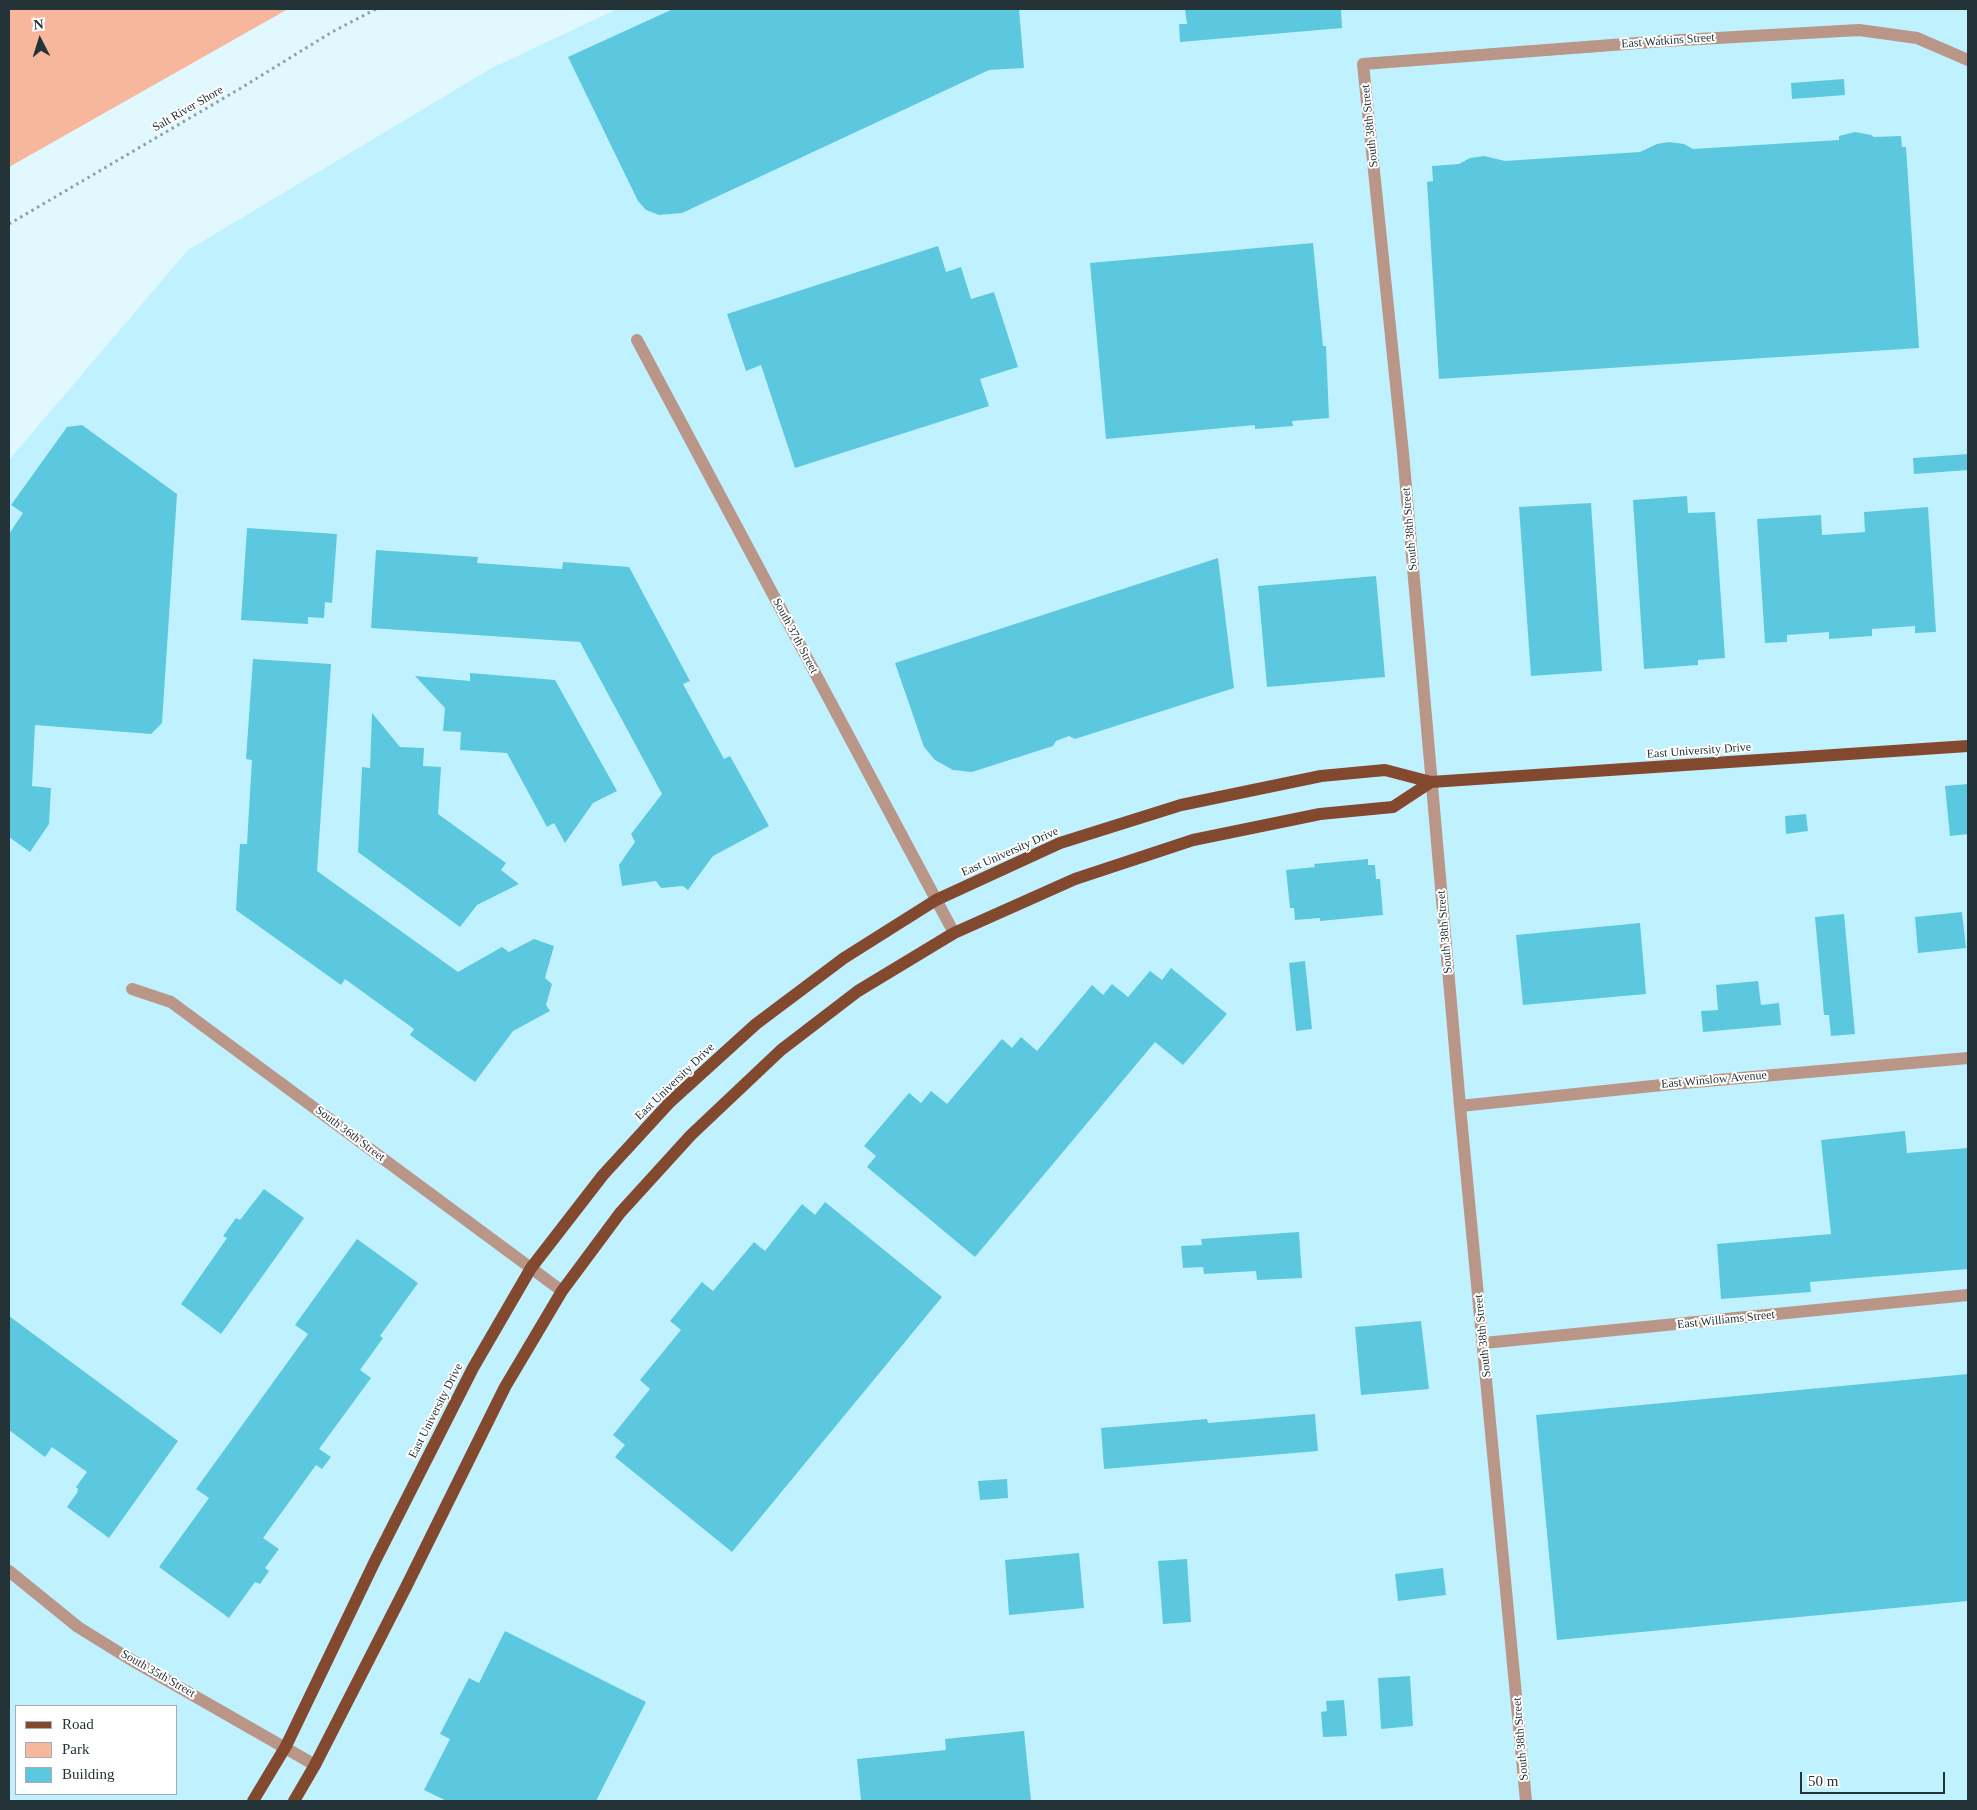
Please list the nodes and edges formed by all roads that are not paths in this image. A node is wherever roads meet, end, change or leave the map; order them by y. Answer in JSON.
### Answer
{"nodes":[{"id":1,"x":1968,"y":60,"type":"edge"},
{"id":2,"x":1363,"y":64,"type":"joint"},
{"id":3,"x":637,"y":340,"type":"dead end"},
{"id":4,"x":1968,"y":746,"type":"edge"},
{"id":5,"x":1431,"y":782,"type":"junction"},
{"id":6,"x":936,"y":900,"type":"junction"},
{"id":7,"x":954,"y":932,"type":"junction"},
{"id":8,"x":132,"y":989,"type":"dead end"},
{"id":9,"x":1968,"y":1058,"type":"edge"},
{"id":10,"x":1460,"y":1106,"type":"junction"},
{"id":11,"x":530,"y":1268,"type":"junction"},
{"id":12,"x":562,"y":1291,"type":"junction"},
{"id":13,"x":1968,"y":1296,"type":"edge"},
{"id":14,"x":1484,"y":1343,"type":"junction"},
{"id":15,"x":9,"y":1571,"type":"edge"},
{"id":16,"x":286,"y":1746,"type":"junction"},
{"id":17,"x":316,"y":1765,"type":"junction"},
{"id":18,"x":252,"y":1801,"type":"edge"},
{"id":19,"x":294,"y":1801,"type":"edge"},
{"id":20,"x":1526,"y":1801,"type":"edge"}],
"edges":[{"from":1,"to":2,"type":"street","name":"East Watkins Street"},
{"from":2,"to":5,"type":"street","name":"South 38th Street"},
{"from":3,"to":6,"type":"street","name":"South 37th Street"},
{"from":4,"to":5,"type":"main road","name":"East University Drive"},
{"from":5,"to":6,"type":"main road","name":"East University Drive"},
{"from":5,"to":7,"type":"main road","name":"East University Drive"},
{"from":5,"to":10,"type":"street","name":"South 38th Street"},
{"from":6,"to":7,"type":"street","name":"South 37th Street"},
{"from":6,"to":11,"type":"main road","name":"East University Drive"},
{"from":7,"to":12,"type":"main road","name":"East University Drive"},
{"from":8,"to":11,"type":"street","name":"South 36th Street"},
{"from":9,"to":10,"type":"street","name":"East Winslow Avenue"},
{"from":10,"to":14,"type":"street","name":"South 38th Street"},
{"from":11,"to":12,"type":"street","name":"South 36th Street"},
{"from":11,"to":16,"type":"main road","name":"East University Drive"},
{"from":12,"to":17,"type":"main road","name":"East University Drive"},
{"from":13,"to":14,"type":"street","name":"East Williams Street"},
{"from":14,"to":20,"type":"street","name":"South 38th Street"},
{"from":15,"to":16,"type":"street","name":"South 35th Street"},
{"from":16,"to":17,"type":"street","name":"South 35th Street"},
{"from":16,"to":18,"type":"main road","name":"East University Drive"},
{"from":17,"to":19,"type":"main road","name":"East University Drive"}]}
